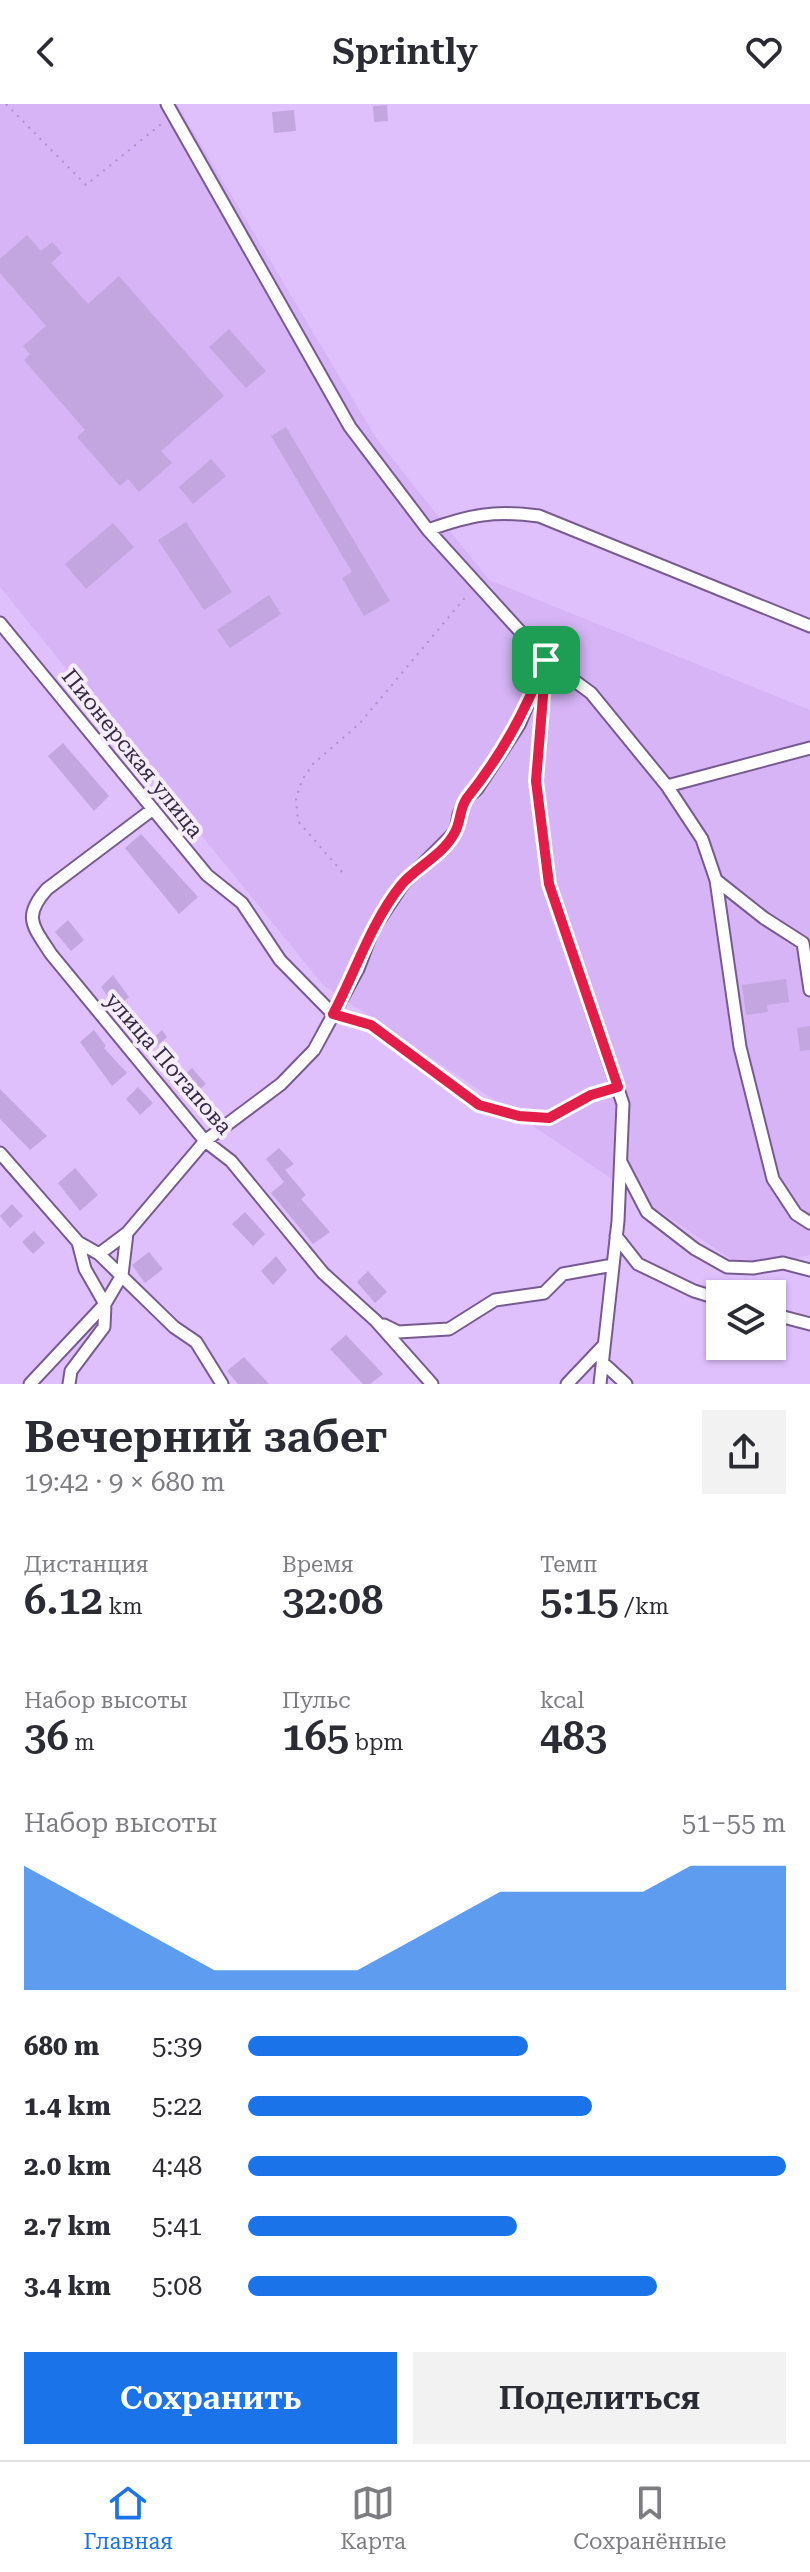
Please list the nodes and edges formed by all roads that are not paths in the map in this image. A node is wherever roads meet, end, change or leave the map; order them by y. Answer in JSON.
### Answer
{"nodes":[{"id":1,"x":170,"y":109,"type":"edge"},
{"id":2,"x":428,"y":530,"type":"junction"},
{"id":3,"x":0,"y":623,"type":"edge"},
{"id":4,"x":810,"y":626,"type":"edge"},
{"id":5,"x":546,"y":660,"type":"junction"},
{"id":6,"x":810,"y":748,"type":"edge"},
{"id":7,"x":667,"y":786,"type":"junction"},
{"id":8,"x":153,"y":809,"type":"junction"},
{"id":9,"x":716,"y":880,"type":"junction"},
{"id":10,"x":810,"y":990,"type":"edge"},
{"id":11,"x":333,"y":1014,"type":"junction"},
{"id":12,"x":618,"y":1087,"type":"junction"},
{"id":13,"x":205,"y":1141,"type":"junction"},
{"id":14,"x":0,"y":1153,"type":"edge"},
{"id":15,"x":620,"y":1161,"type":"junction"},
{"id":16,"x":810,"y":1223,"type":"edge"},
{"id":17,"x":127,"y":1233,"type":"junction"},
{"id":18,"x":616,"y":1236,"type":"junction"},
{"id":19,"x":78,"y":1242,"type":"junction"},
{"id":20,"x":99,"y":1254,"type":"junction"},
{"id":21,"x":613,"y":1265,"type":"junction"},
{"id":22,"x":810,"y":1270,"type":"edge"},
{"id":23,"x":122,"y":1275,"type":"junction"},
{"id":24,"x":706,"y":1295,"type":"edge"},
{"id":25,"x":105,"y":1304,"type":"junction"},
{"id":26,"x":786,"y":1318,"type":"edge"},
{"id":27,"x":376,"y":1321,"type":"junction"},
{"id":28,"x":810,"y":1324,"type":"edge"},
{"id":29,"x":604,"y":1345,"type":"junction"},
{"id":30,"x":602,"y":1362,"type":"junction"},
{"id":31,"x":30,"y":1384,"type":"edge"},
{"id":32,"x":69,"y":1384,"type":"edge"},
{"id":33,"x":222,"y":1384,"type":"edge"},
{"id":34,"x":432,"y":1384,"type":"edge"},
{"id":35,"x":567,"y":1384,"type":"edge"},
{"id":36,"x":600,"y":1384,"type":"edge"},
{"id":37,"x":626,"y":1384,"type":"edge"}],
"edges":[{"from":1,"to":2,"type":"street"},
{"from":2,"to":4,"type":"street"},
{"from":2,"to":5,"type":"street"},
{"from":3,"to":8,"type":"street","name":"Пионерская улица"},
{"from":5,"to":7,"type":"street"},
{"from":5,"to":11,"type":"street"},
{"from":5,"to":12,"type":"street"},
{"from":6,"to":7,"type":"street"},
{"from":7,"to":9,"type":"street"},
{"from":8,"to":11,"type":"street","name":"Пионерская улица"},
{"from":8,"to":13,"type":"street","name":"улица Потапова"},
{"from":9,"to":10,"type":"street"},
{"from":9,"to":16,"type":"street"},
{"from":11,"to":12,"type":"street"},
{"from":11,"to":13,"type":"street"},
{"from":12,"to":15,"type":"street"},
{"from":13,"to":17,"type":"street"},
{"from":13,"to":27,"type":"street","name":"улица Потапова"},
{"from":14,"to":19,"type":"street"},
{"from":15,"to":18,"type":"street"},
{"from":15,"to":22,"type":"street"},
{"from":17,"to":20,"type":"street"},
{"from":17,"to":23,"type":"street"},
{"from":18,"to":21,"type":"street"},
{"from":18,"to":24,"type":"street"},
{"from":19,"to":20,"type":"street"},
{"from":19,"to":25,"type":"street"},
{"from":20,"to":23,"type":"street"},
{"from":21,"to":27,"type":"street"},
{"from":21,"to":29,"type":"street"},
{"from":23,"to":25,"type":"street"},
{"from":23,"to":33,"type":"street"},
{"from":25,"to":31,"type":"street"},
{"from":25,"to":32,"type":"street"},
{"from":26,"to":28,"type":"street"},
{"from":27,"to":34,"type":"street","name":"улица Потапова"},
{"from":29,"to":30,"type":"street"},
{"from":29,"to":35,"type":"street"},
{"from":30,"to":36,"type":"street"},
{"from":30,"to":37,"type":"street"}]}
